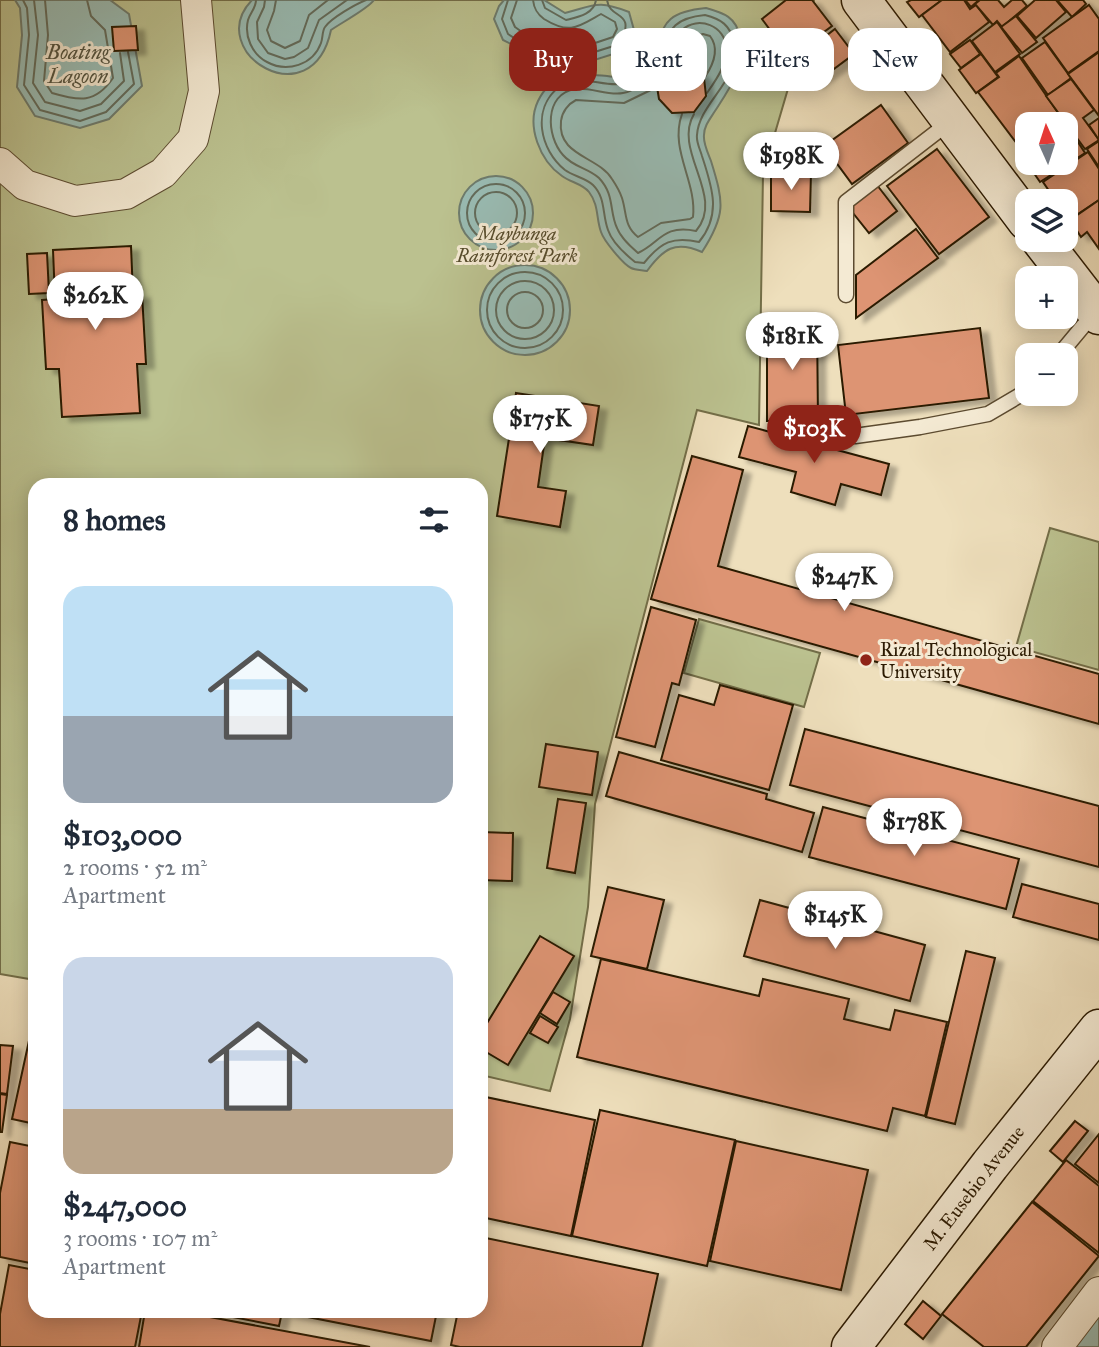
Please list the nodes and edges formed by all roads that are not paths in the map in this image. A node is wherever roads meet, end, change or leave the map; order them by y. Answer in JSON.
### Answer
{"nodes":[{"id":1,"x":196,"y":0,"type":"edge"},
{"id":2,"x":861,"y":0,"type":"edge"},
{"id":3,"x":951,"y":121,"type":"junction"},
{"id":4,"x":0,"y":163,"type":"edge"},
{"id":5,"x":1015,"y":205,"type":"edge"},
{"id":6,"x":1050,"y":252,"type":"edge"},
{"id":7,"x":846,"y":295,"type":"dead end"},
{"id":8,"x":1097,"y":313,"type":"edge"},
{"id":9,"x":1070,"y":343,"type":"edge"},
{"id":10,"x":1015,"y":398,"type":"edge"},
{"id":11,"x":855,"y":436,"type":"dead end"},
{"id":12,"x":1099,"y":1029,"type":"edge"},
{"id":13,"x":1099,"y":1292,"type":"edge"},
{"id":14,"x":850,"y":1347,"type":"edge"},
{"id":15,"x":1057,"y":1347,"type":"edge"}],
"edges":[{"from":1,"to":4,"type":"street"},
{"from":2,"to":3,"type":"street"},
{"from":3,"to":5,"type":"street"},
{"from":3,"to":7,"type":"lane"},
{"from":6,"to":8,"type":"street"},
{"from":8,"to":9,"type":"lane"},
{"from":10,"to":11,"type":"lane"},
{"from":12,"to":14,"type":"street","name":"M. Eusebio Avenue"},
{"from":13,"to":15,"type":"street"}]}
